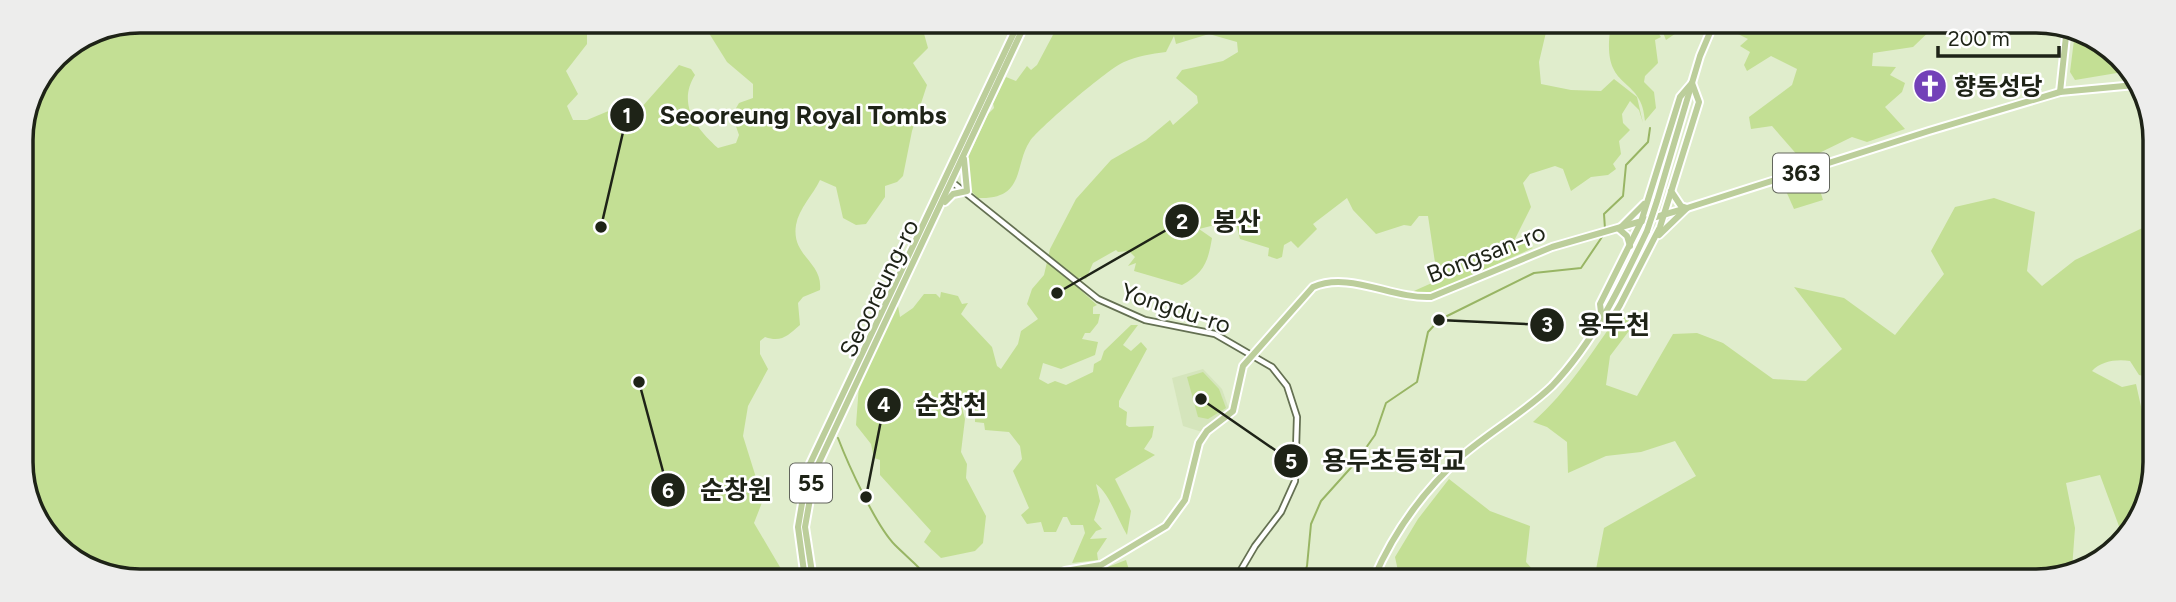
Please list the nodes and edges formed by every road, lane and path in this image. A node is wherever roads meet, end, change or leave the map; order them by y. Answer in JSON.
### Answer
{"nodes":[{"id":1,"x":1015,"y":33,"type":"edge"},
{"id":2,"x":1019,"y":33,"type":"edge"},
{"id":3,"x":1710,"y":33,"type":"edge"},
{"id":4,"x":2066,"y":38,"type":"edge"},
{"id":5,"x":1009,"y":50,"type":"junction"},
{"id":6,"x":1692,"y":83,"type":"junction"},
{"id":7,"x":2128,"y":86,"type":"edge"},
{"id":8,"x":2060,"y":92,"type":"junction"},
{"id":9,"x":965,"y":154,"type":"junction"},
{"id":10,"x":951,"y":182,"type":"junction"},
{"id":11,"x":967,"y":191,"type":"junction"},
{"id":12,"x":1671,"y":191,"type":"junction"},
{"id":13,"x":1649,"y":196,"type":"junction"},
{"id":14,"x":1687,"y":208,"type":"junction"},
{"id":15,"x":939,"y":209,"type":"junction"},
{"id":16,"x":1664,"y":215,"type":"junction"},
{"id":17,"x":1641,"y":222,"type":"junction"},
{"id":18,"x":1615,"y":230,"type":"junction"},
{"id":19,"x":1656,"y":239,"type":"junction"},
{"id":20,"x":1630,"y":246,"type":"junction"},
{"id":21,"x":1602,"y":320,"type":"junction"},
{"id":22,"x":1251,"y":354,"type":"junction"},
{"id":23,"x":804,"y":569,"type":"edge"},
{"id":24,"x":811,"y":569,"type":"edge"},
{"id":25,"x":1072,"y":569,"type":"edge"},
{"id":26,"x":1241,"y":569,"type":"edge"},
{"id":27,"x":1378,"y":569,"type":"edge"}],
"edges":[{"from":1,"to":5,"type":"main road","name":"Seooreung-ro"},
{"from":2,"to":5,"type":"main road","name":"Seooreung-ro"},
{"from":3,"to":6,"type":"main road"},
{"from":4,"to":8,"type":"main road"},
{"from":5,"to":9,"type":"main road","name":"Seooreung-ro","number":"55"},
{"from":5,"to":23,"type":"main road","name":"Seooreung-ro","number":"55"},
{"from":6,"to":12,"type":"main road"},
{"from":6,"to":13,"type":"main road"},
{"from":6,"to":21,"type":"main road","bridge":true},
{"from":7,"to":8,"type":"main road","number":"363"},
{"from":8,"to":14,"type":"main road","number":"363"},
{"from":9,"to":10,"type":"main road","name":"Seooreung-ro","number":"55"},
{"from":9,"to":11,"type":"main road"},
{"from":10,"to":11,"type":"street","name":"Yongdu-ro"},
{"from":10,"to":15,"type":"main road","name":"Seooreung-ro","number":"55"},
{"from":11,"to":15,"type":"main road"},
{"from":11,"to":22,"type":"street","name":"Yongdu-ro"},
{"from":12,"to":14,"type":"main road"},
{"from":12,"to":16,"type":"main road"},
{"from":13,"to":17,"type":"main road"},
{"from":13,"to":18,"type":"main road"},
{"from":14,"to":16,"type":"main road","number":"363"},
{"from":14,"to":19,"type":"main road"},
{"from":15,"to":24,"type":"main road","name":"Seooreung-ro","number":"55"},
{"from":16,"to":17,"type":"main road","number":"363"},
{"from":16,"to":19,"type":"main road"},
{"from":17,"to":18,"type":"main road","number":"363"},
{"from":17,"to":20,"type":"main road"},
{"from":18,"to":20,"type":"main road"},
{"from":18,"to":22,"type":"main road","name":"Bongsan-ro","number":"363"},
{"from":19,"to":21,"type":"main road"},
{"from":20,"to":21,"type":"main road"},
{"from":21,"to":27,"type":"main road"},
{"from":22,"to":25,"type":"main road","number":"363"},
{"from":22,"to":26,"type":"street","name":"Yongdu-ro"}]}
